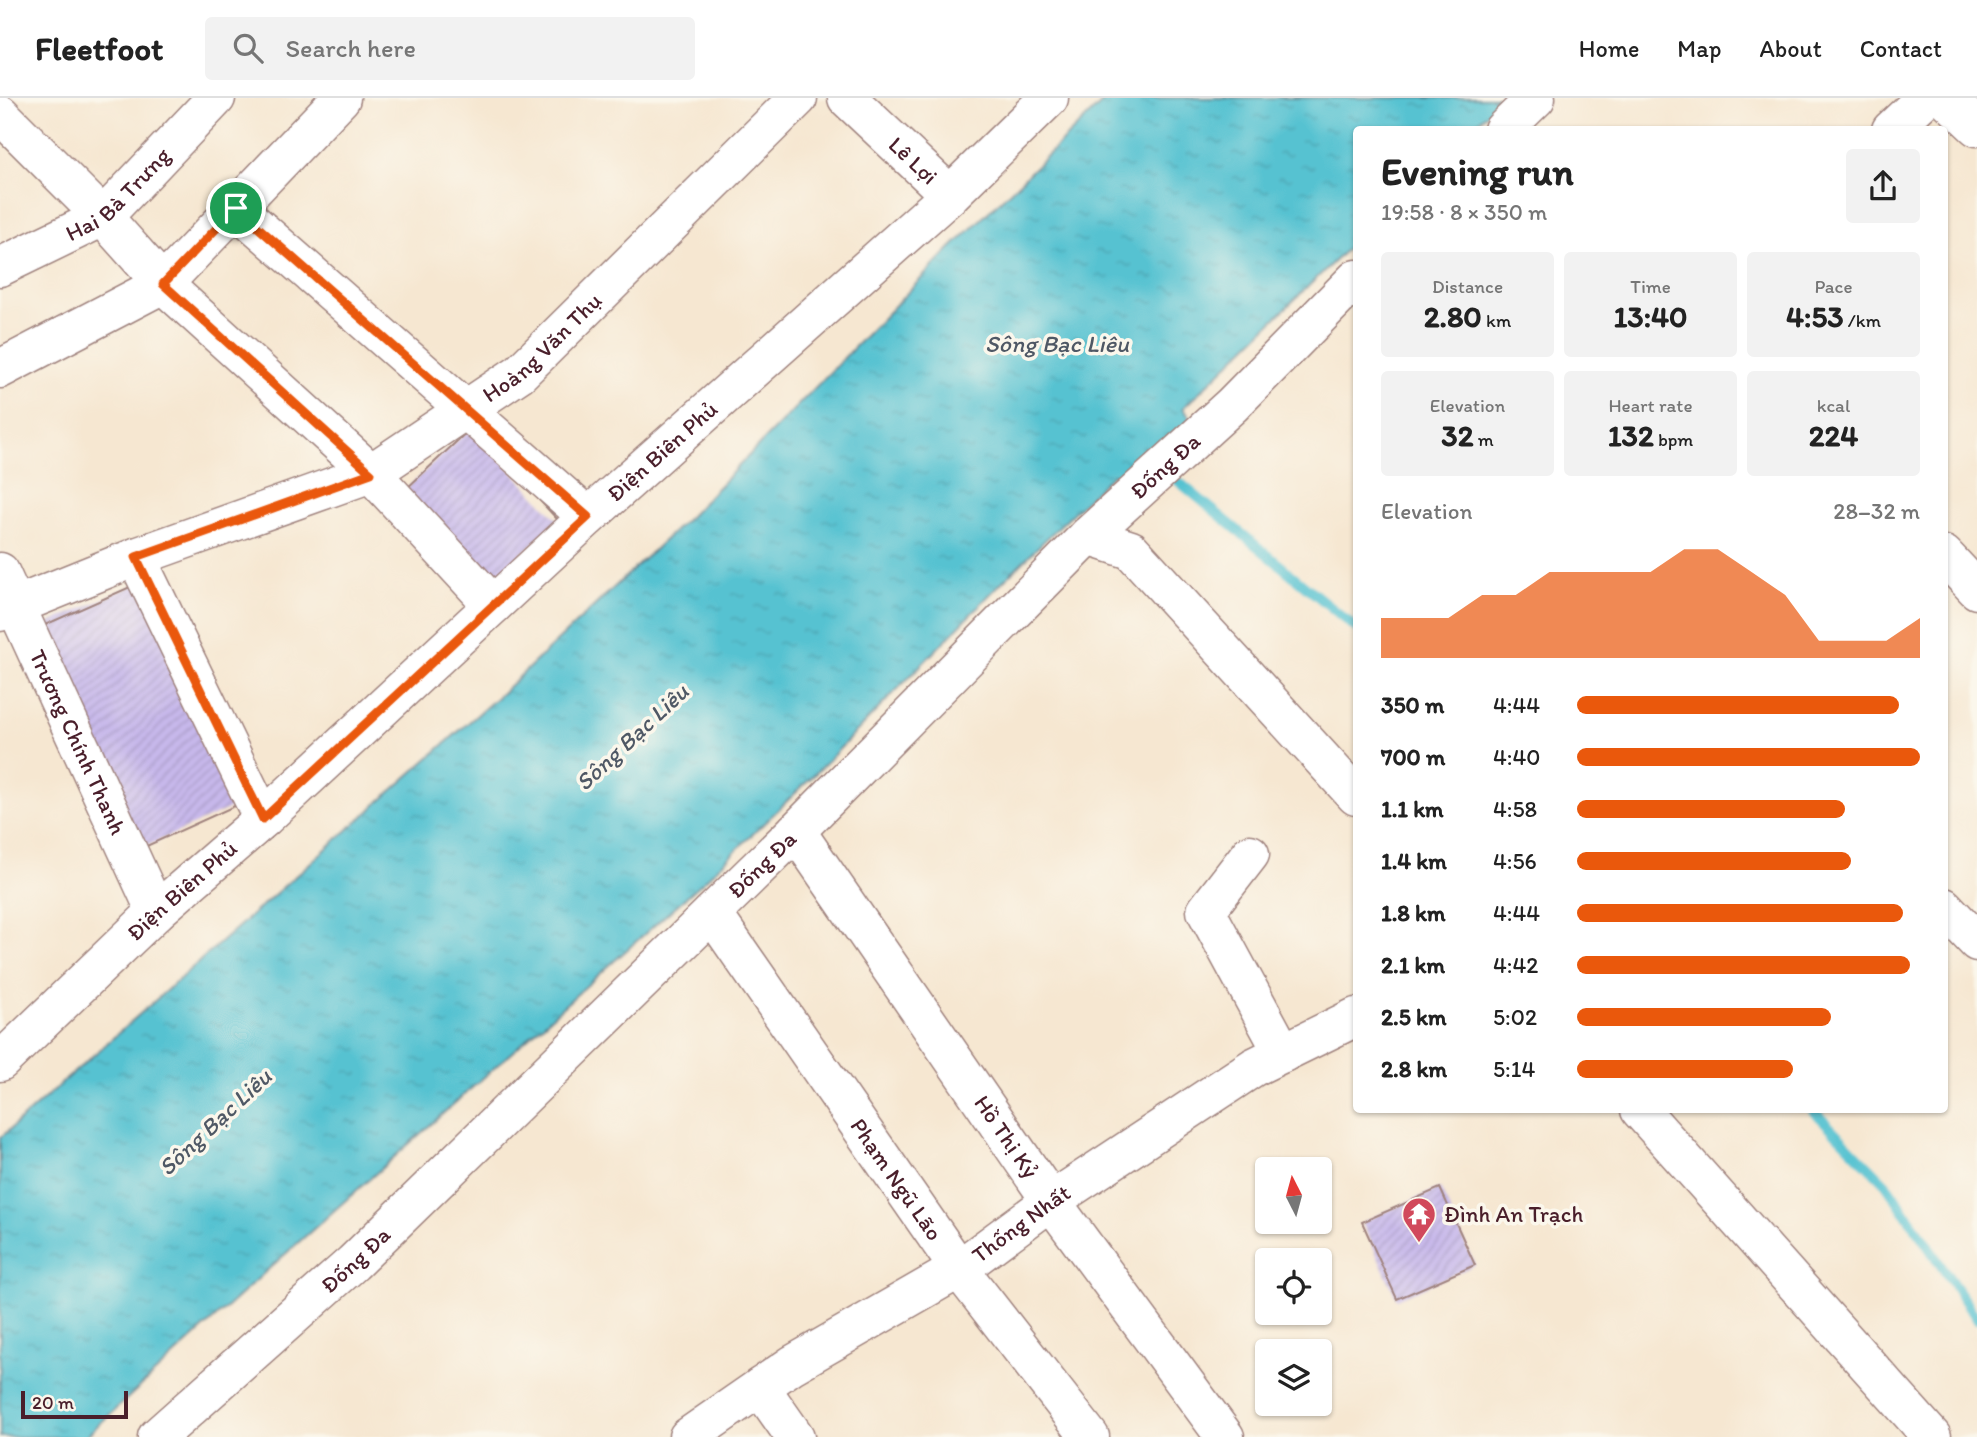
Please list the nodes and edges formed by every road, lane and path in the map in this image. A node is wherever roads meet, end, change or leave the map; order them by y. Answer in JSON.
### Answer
{"nodes":[{"id":1,"x":216,"y":98,"type":"edge"},
{"id":2,"x":341,"y":98,"type":"edge"},
{"id":3,"x":798,"y":98,"type":"edge"},
{"id":4,"x":847,"y":98,"type":"edge"},
{"id":5,"x":1049,"y":98,"type":"edge"},
{"id":6,"x":1926,"y":98,"type":"edge"},
{"id":7,"x":1947,"y":98,"type":"edge"},
{"id":8,"x":0,"y":114,"type":"edge"},
{"id":9,"x":1895,"y":126,"type":"edge"},
{"id":10,"x":1977,"y":128,"type":"edge"},
{"id":11,"x":950,"y":195,"type":"junction"},
{"id":12,"x":236,"y":208,"type":"junction"},
{"id":13,"x":103,"y":217,"type":"junction"},
{"id":14,"x":0,"y":267,"type":"edge"},
{"id":15,"x":1353,"y":282,"type":"edge"},
{"id":16,"x":163,"y":284,"type":"junction"},
{"id":17,"x":0,"y":369,"type":"edge"},
{"id":18,"x":467,"y":411,"type":"junction"},
{"id":19,"x":371,"y":473,"type":"junction"},
{"id":20,"x":588,"y":517,"type":"junction"},
{"id":21,"x":1088,"y":536,"type":"junction"},
{"id":22,"x":136,"y":557,"type":"junction"},
{"id":23,"x":1948,"y":559,"type":"edge"},
{"id":24,"x":0,"y":572,"type":"edge"},
{"id":25,"x":1977,"y":590,"type":"edge"},
{"id":26,"x":493,"y":606,"type":"junction"},
{"id":27,"x":8,"y":609,"type":"edge"},
{"id":28,"x":1353,"y":793,"type":"edge"},
{"id":29,"x":263,"y":819,"type":"junction"},
{"id":30,"x":796,"y":831,"type":"junction"},
{"id":31,"x":1250,"y":854,"type":"dead end"},
{"id":32,"x":1948,"y":910,"type":"edge"},
{"id":33,"x":156,"y":912,"type":"junction"},
{"id":34,"x":712,"y":913,"type":"junction"},
{"id":35,"x":1977,"y":942,"type":"edge"},
{"id":36,"x":1353,"y":1018,"type":"edge"},
{"id":37,"x":7,"y":1045,"type":"edge"},
{"id":38,"x":1283,"y":1053,"type":"junction"},
{"id":39,"x":1643,"y":1113,"type":"edge"},
{"id":40,"x":1051,"y":1201,"type":"junction"},
{"id":41,"x":959,"y":1269,"type":"junction"},
{"id":42,"x":760,"y":1387,"type":"junction"},
{"id":43,"x":157,"y":1437,"type":"edge"},
{"id":44,"x":688,"y":1437,"type":"edge"},
{"id":45,"x":794,"y":1437,"type":"edge"},
{"id":46,"x":1090,"y":1437,"type":"edge"},
{"id":47,"x":1225,"y":1437,"type":"edge"},
{"id":48,"x":1932,"y":1437,"type":"edge"}],
"edges":[{"from":1,"to":13,"type":"street","name":"Hai Bà Trưng"},
{"from":2,"to":12,"type":"street"},
{"from":3,"to":18,"type":"street","name":"Hoàng Văn Thụ"},
{"from":4,"to":11,"type":"street","name":"Lê Lợi"},
{"from":5,"to":11,"type":"street","name":"Điện Biên Phủ"},
{"from":6,"to":9,"type":"street"},
{"from":7,"to":10,"type":"street"},
{"from":8,"to":13,"type":"street"},
{"from":11,"to":20,"type":"street","name":"Điện Biên Phủ"},
{"from":12,"to":16,"type":"street"},
{"from":12,"to":18,"type":"street"},
{"from":13,"to":14,"type":"street","name":"Hai Bà Trưng"},
{"from":13,"to":16,"type":"street"},
{"from":15,"to":21,"type":"street","name":"Đống Đa"},
{"from":16,"to":17,"type":"street"},
{"from":16,"to":19,"type":"street"},
{"from":18,"to":19,"type":"street","name":"Hoàng Văn Thụ"},
{"from":18,"to":20,"type":"street"},
{"from":19,"to":22,"type":"street","name":"Hoàng Văn Thụ"},
{"from":19,"to":26,"type":"street"},
{"from":20,"to":26,"type":"street","name":"Điện Biên Phủ"},
{"from":21,"to":28,"type":"street"},
{"from":21,"to":30,"type":"street","name":"Đống Đa"},
{"from":22,"to":27,"type":"street","name":"Hoàng Văn Thụ"},
{"from":22,"to":29,"type":"street"},
{"from":23,"to":25,"type":"street"},
{"from":24,"to":27,"type":"street","name":"Trương Chính Thanh"},
{"from":26,"to":29,"type":"street","name":"Điện Biên Phủ"},
{"from":27,"to":33,"type":"street","name":"Trương Chính Thanh"},
{"from":29,"to":33,"type":"street","name":"Điện Biên Phủ"},
{"from":30,"to":34,"type":"street","name":"Đống Đa"},
{"from":30,"to":40,"type":"street","name":"Hồ Thị Kỷ"},
{"from":31,"to":38,"type":"street"},
{"from":32,"to":35,"type":"street"},
{"from":33,"to":37,"type":"street","name":"Điện Biên Phủ"},
{"from":34,"to":41,"type":"street","name":"Phạm Ngũ Lão"},
{"from":34,"to":43,"type":"street","name":"Đống Đa"},
{"from":36,"to":38,"type":"street","name":"Thống Nhất"},
{"from":38,"to":40,"type":"street","name":"Thống Nhất"},
{"from":39,"to":48,"type":"street"},
{"from":40,"to":41,"type":"street","name":"Thống Nhất"},
{"from":40,"to":47,"type":"street","name":"Hồ Thị Kỷ"},
{"from":41,"to":42,"type":"street","name":"Thống Nhất"},
{"from":41,"to":46,"type":"street","name":"Phạm Ngũ Lão"},
{"from":42,"to":44,"type":"street","name":"Thống Nhất"},
{"from":42,"to":45,"type":"street"}]}
